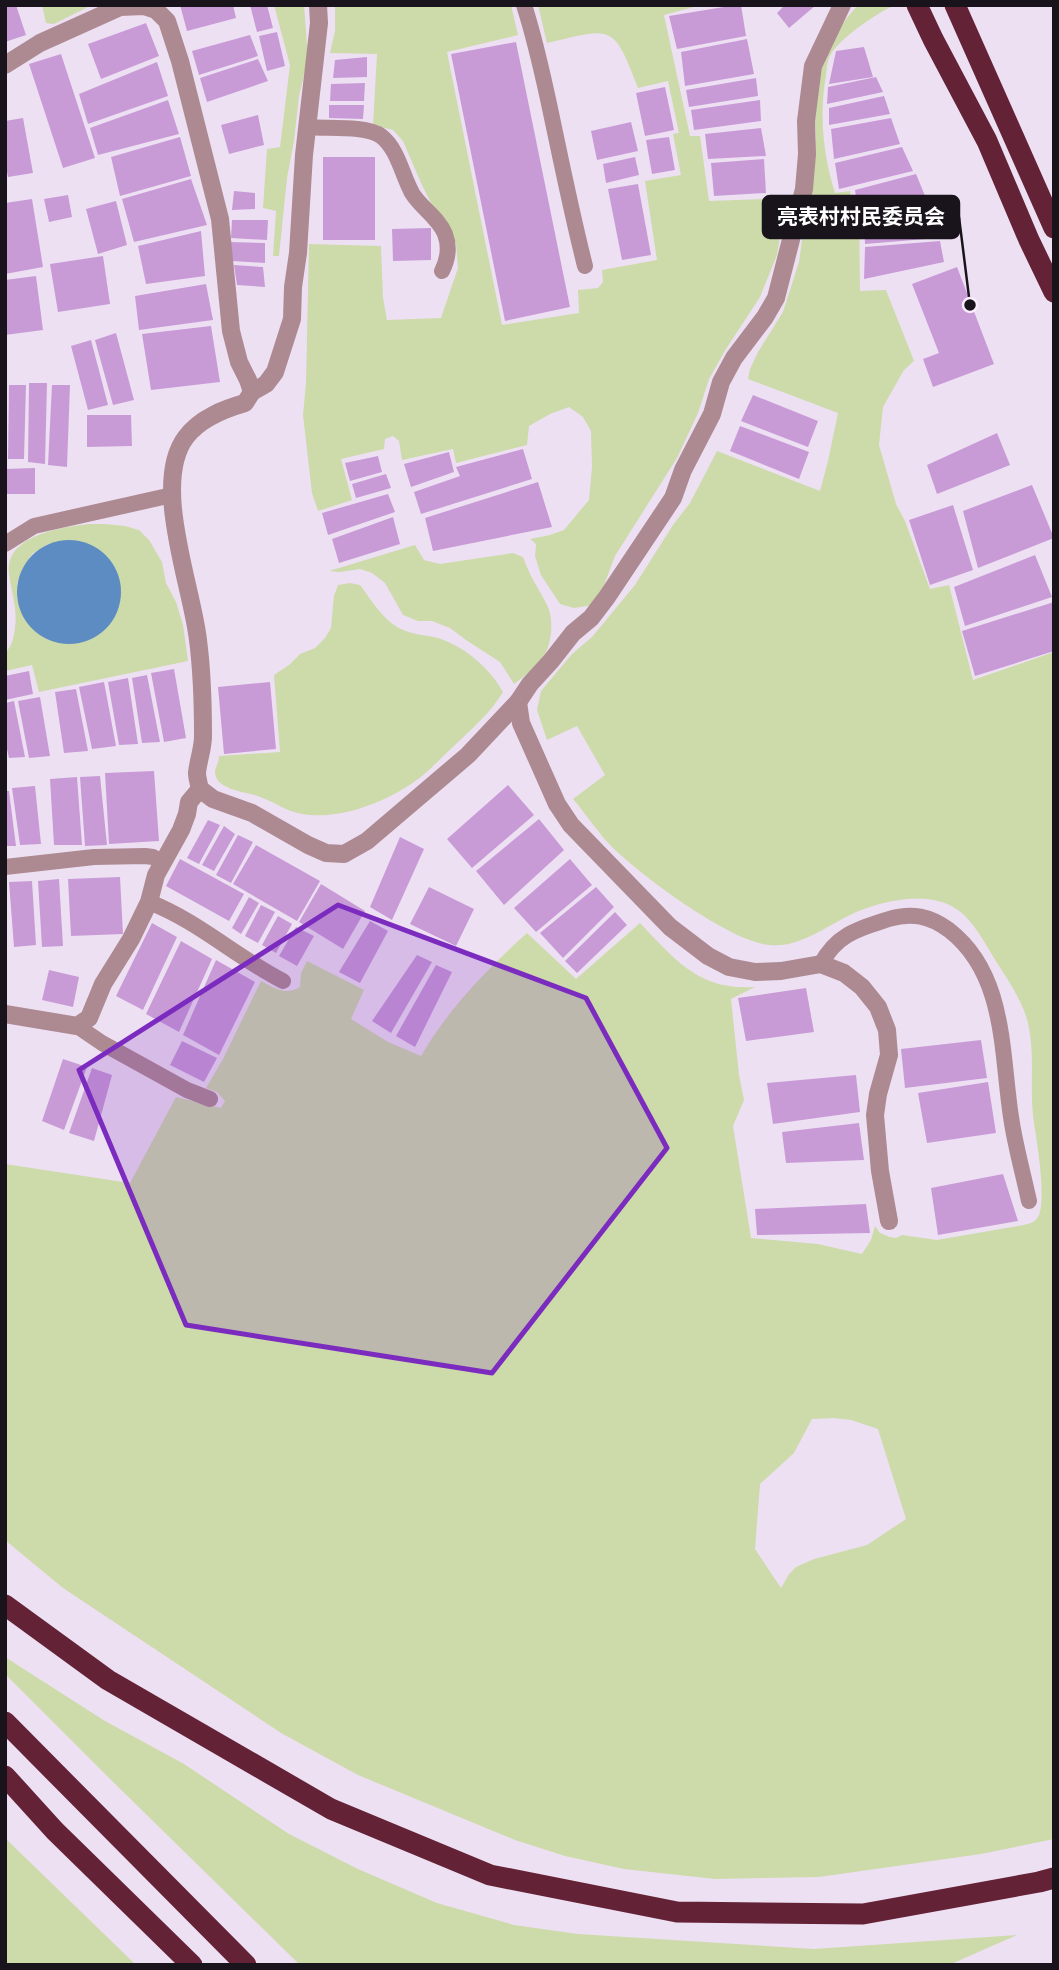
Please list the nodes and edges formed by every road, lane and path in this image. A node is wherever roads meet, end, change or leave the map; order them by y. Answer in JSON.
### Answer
{"nodes":[{"id":1,"x":144,"y":5,"type":"edge"},
{"id":2,"x":318,"y":5,"type":"edge"},
{"id":3,"x":524,"y":5,"type":"edge"},
{"id":4,"x":842,"y":5,"type":"edge"},
{"id":5,"x":917,"y":5,"type":"edge"},
{"id":6,"x":955,"y":5,"type":"edge"},
{"id":7,"x":5,"y":65,"type":"edge"},
{"id":8,"x":307,"y":127,"type":"junction"},
{"id":9,"x":1054,"y":228,"type":"edge"},
{"id":10,"x":585,"y":266,"type":"dead end"},
{"id":11,"x":442,"y":271,"type":"dead end"},
{"id":12,"x":1054,"y":292,"type":"edge"},
{"id":13,"x":252,"y":393,"type":"junction"},
{"id":14,"x":172,"y":495,"type":"junction"},
{"id":15,"x":5,"y":544,"type":"edge"},
{"id":16,"x":518,"y":702,"type":"junction"},
{"id":17,"x":200,"y":789,"type":"junction"},
{"id":18,"x":161,"y":862,"type":"junction"},
{"id":19,"x":5,"y":867,"type":"edge"},
{"id":20,"x":149,"y":902,"type":"junction"},
{"id":21,"x":821,"y":964,"type":"junction"},
{"id":22,"x":283,"y":981,"type":"dead end"},
{"id":23,"x":5,"y":1014,"type":"edge"},
{"id":24,"x":77,"y":1026,"type":"junction"},
{"id":25,"x":210,"y":1099,"type":"dead end"},
{"id":26,"x":1029,"y":1201,"type":"dead end"},
{"id":27,"x":889,"y":1221,"type":"dead end"},
{"id":28,"x":5,"y":1605,"type":"edge"},
{"id":29,"x":5,"y":1722,"type":"edge"},
{"id":30,"x":5,"y":1776,"type":"edge"},
{"id":31,"x":1054,"y":1878,"type":"edge"},
{"id":32,"x":192,"y":1965,"type":"edge"},
{"id":33,"x":246,"y":1965,"type":"edge"}],
"edges":[{"from":1,"to":7,"type":"street"},
{"from":1,"to":13,"type":"street"},
{"from":2,"to":8,"type":"street"},
{"from":3,"to":10,"type":"lane"},
{"from":4,"to":16,"type":"street"},
{"from":5,"to":12,"type":"highway"},
{"from":6,"to":9,"type":"highway"},
{"from":8,"to":11,"type":"lane"},
{"from":8,"to":13,"type":"street"},
{"from":13,"to":14,"type":"street"},
{"from":14,"to":15,"type":"lane"},
{"from":14,"to":17,"type":"street"},
{"from":16,"to":17,"type":"street"},
{"from":16,"to":21,"type":"street"},
{"from":17,"to":18,"type":"street"},
{"from":18,"to":19,"type":"lane"},
{"from":18,"to":20,"type":"street"},
{"from":20,"to":22,"type":"lane"},
{"from":20,"to":24,"type":"street"},
{"from":21,"to":26,"type":"lane"},
{"from":21,"to":27,"type":"street"},
{"from":23,"to":24,"type":"street"},
{"from":24,"to":25,"type":"lane"},
{"from":28,"to":31,"type":"highway"},
{"from":29,"to":33,"type":"highway"},
{"from":30,"to":32,"type":"highway"}]}
